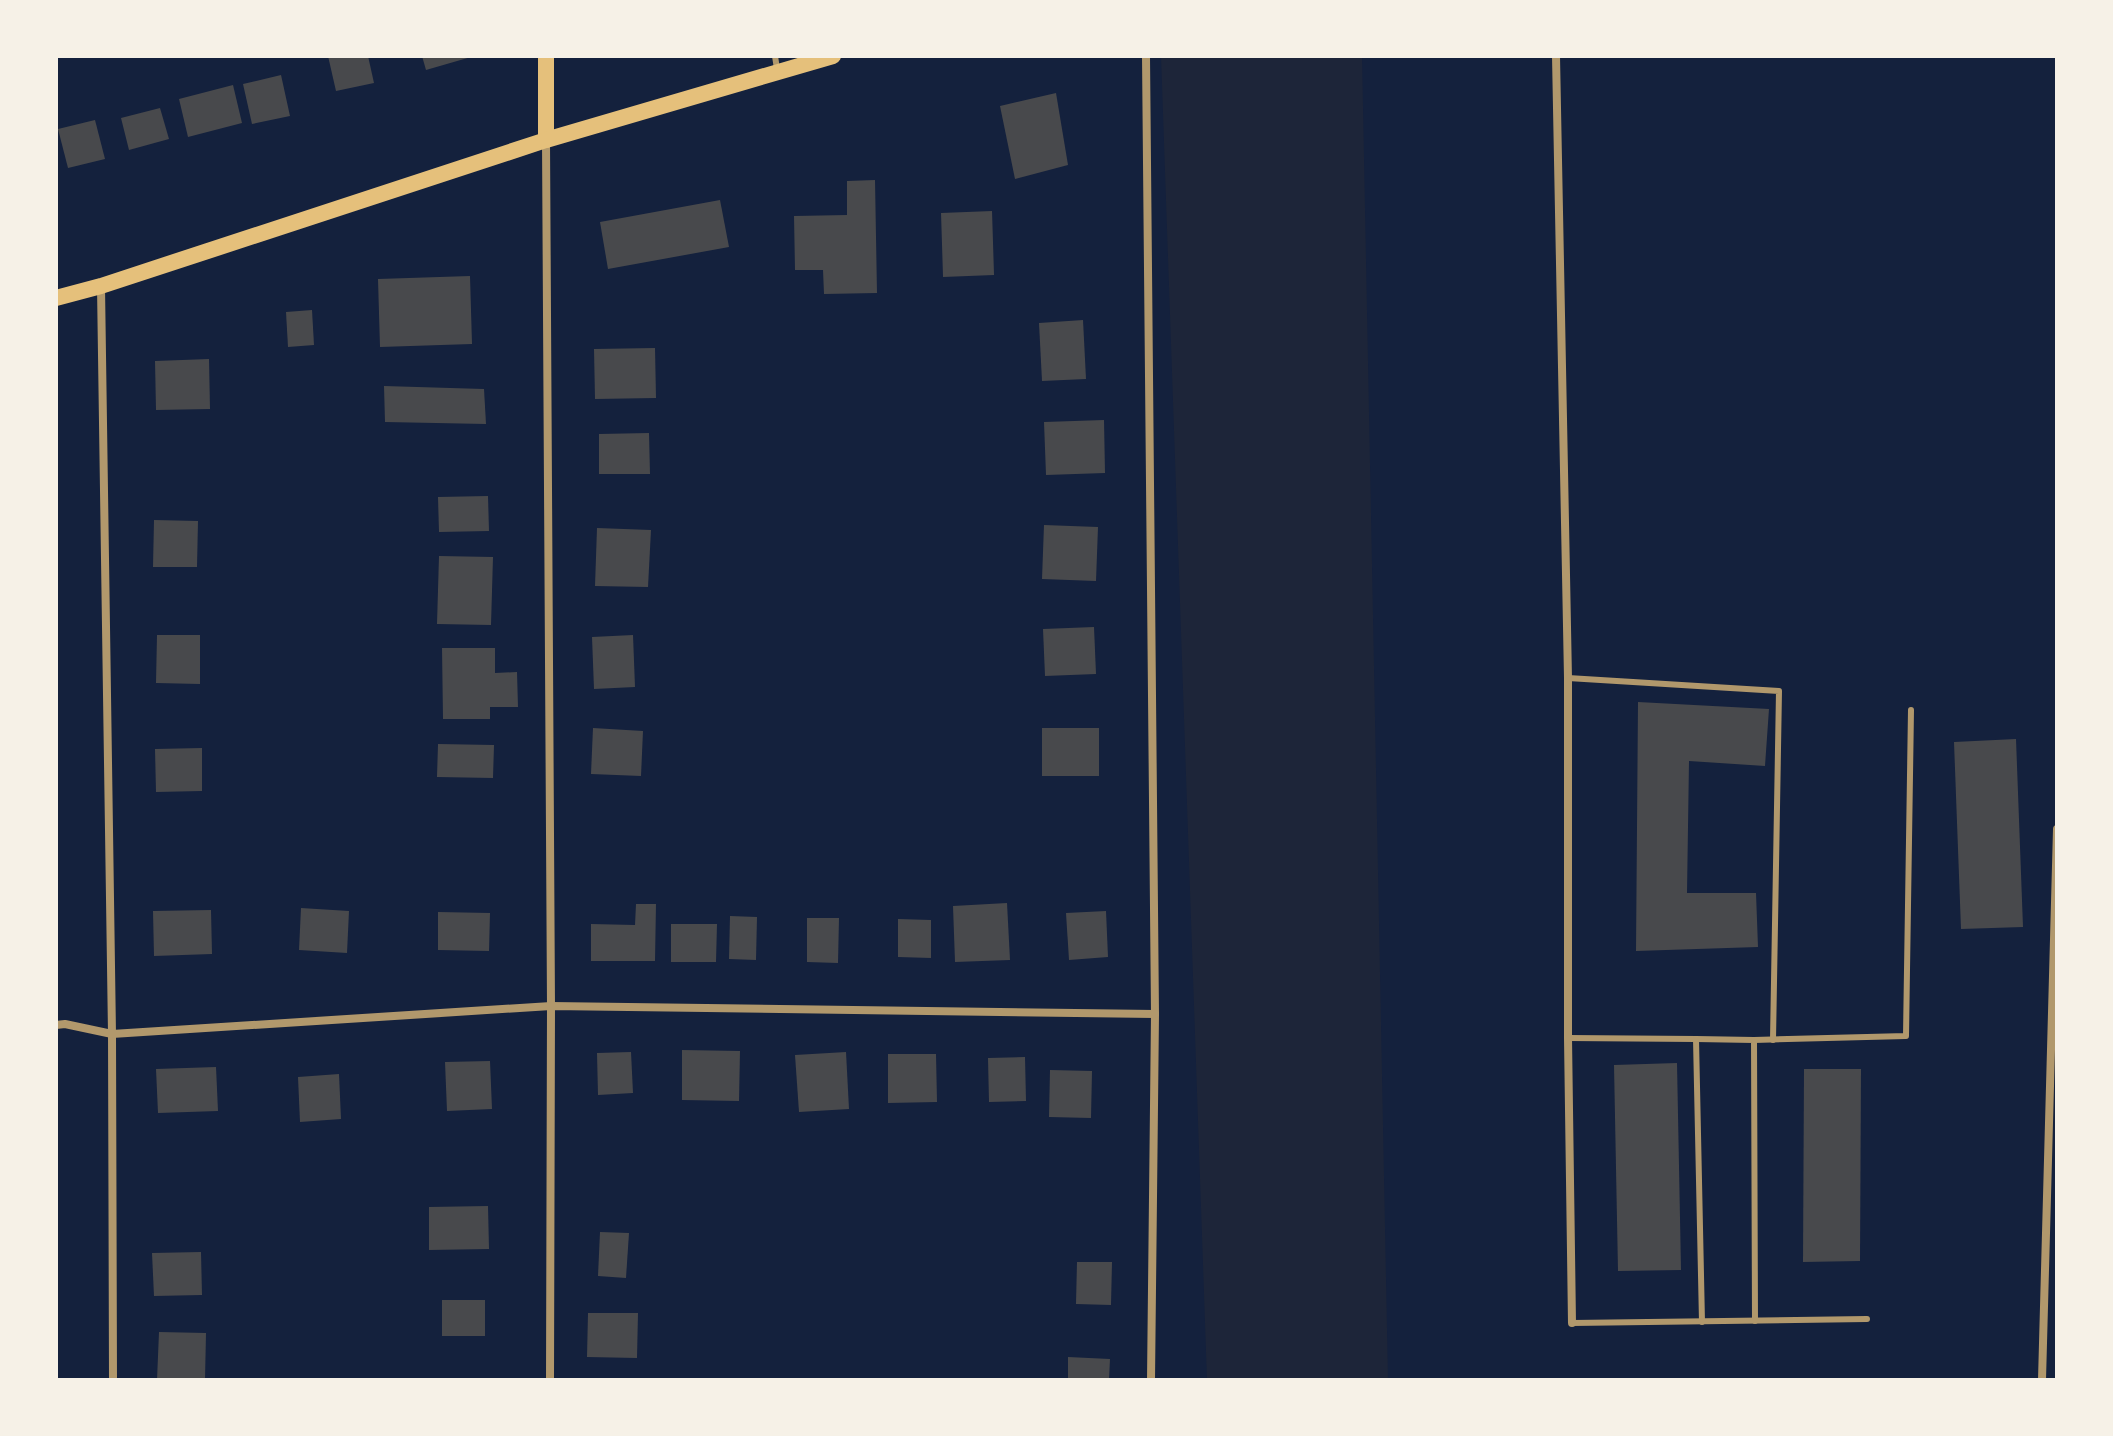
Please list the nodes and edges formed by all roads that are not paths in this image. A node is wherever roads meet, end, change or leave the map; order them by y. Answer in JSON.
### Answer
{"nodes":[{"id":1,"x":546,"y":56,"type":"edge"},
{"id":2,"x":833,"y":56,"type":"edge"},
{"id":3,"x":1146,"y":56,"type":"edge"},
{"id":4,"x":1556,"y":56,"type":"edge"},
{"id":5,"x":776,"y":64,"type":"edge"},
{"id":6,"x":546,"y":140,"type":"junction"},
{"id":7,"x":101,"y":286,"type":"junction"},
{"id":8,"x":56,"y":298,"type":"edge"},
{"id":9,"x":1568,"y":678,"type":"junction"},
{"id":10,"x":1911,"y":710,"type":"dead end"},
{"id":11,"x":2057,"y":829,"type":"edge"},
{"id":12,"x":551,"y":1006,"type":"junction"},
{"id":13,"x":1155,"y":1014,"type":"junction"},
{"id":14,"x":56,"y":1025,"type":"edge"},
{"id":15,"x":112,"y":1034,"type":"junction"},
{"id":16,"x":1568,"y":1038,"type":"junction"},
{"id":17,"x":1696,"y":1039,"type":"junction"},
{"id":18,"x":1754,"y":1040,"type":"junction"},
{"id":19,"x":1773,"y":1040,"type":"junction"},
{"id":20,"x":1867,"y":1319,"type":"dead end"},
{"id":21,"x":1755,"y":1321,"type":"junction"},
{"id":22,"x":1702,"y":1322,"type":"junction"},
{"id":23,"x":1572,"y":1323,"type":"joint"},
{"id":24,"x":113,"y":1380,"type":"edge"},
{"id":25,"x":550,"y":1380,"type":"edge"},
{"id":26,"x":1151,"y":1380,"type":"edge"},
{"id":27,"x":2042,"y":1380,"type":"edge"}],
"edges":[{"from":1,"to":6,"type":"main road"},
{"from":2,"to":5,"type":"main road"},
{"from":3,"to":13,"type":"street"},
{"from":4,"to":9,"type":"street"},
{"from":5,"to":6,"type":"main road"},
{"from":6,"to":7,"type":"main road"},
{"from":6,"to":12,"type":"street"},
{"from":7,"to":8,"type":"main road"},
{"from":7,"to":15,"type":"street"},
{"from":9,"to":16,"type":"street"},
{"from":9,"to":19,"type":"lane"},
{"from":10,"to":19,"type":"lane"},
{"from":11,"to":27,"type":"street"},
{"from":12,"to":13,"type":"street"},
{"from":12,"to":15,"type":"street"},
{"from":12,"to":25,"type":"street"},
{"from":13,"to":26,"type":"street"},
{"from":14,"to":15,"type":"street"},
{"from":15,"to":24,"type":"street"},
{"from":16,"to":17,"type":"lane"},
{"from":16,"to":23,"type":"street"},
{"from":17,"to":18,"type":"lane"},
{"from":17,"to":22,"type":"lane"},
{"from":18,"to":19,"type":"lane"},
{"from":18,"to":21,"type":"lane"},
{"from":20,"to":21,"type":"lane"},
{"from":21,"to":22,"type":"lane"},
{"from":22,"to":23,"type":"lane"}]}
